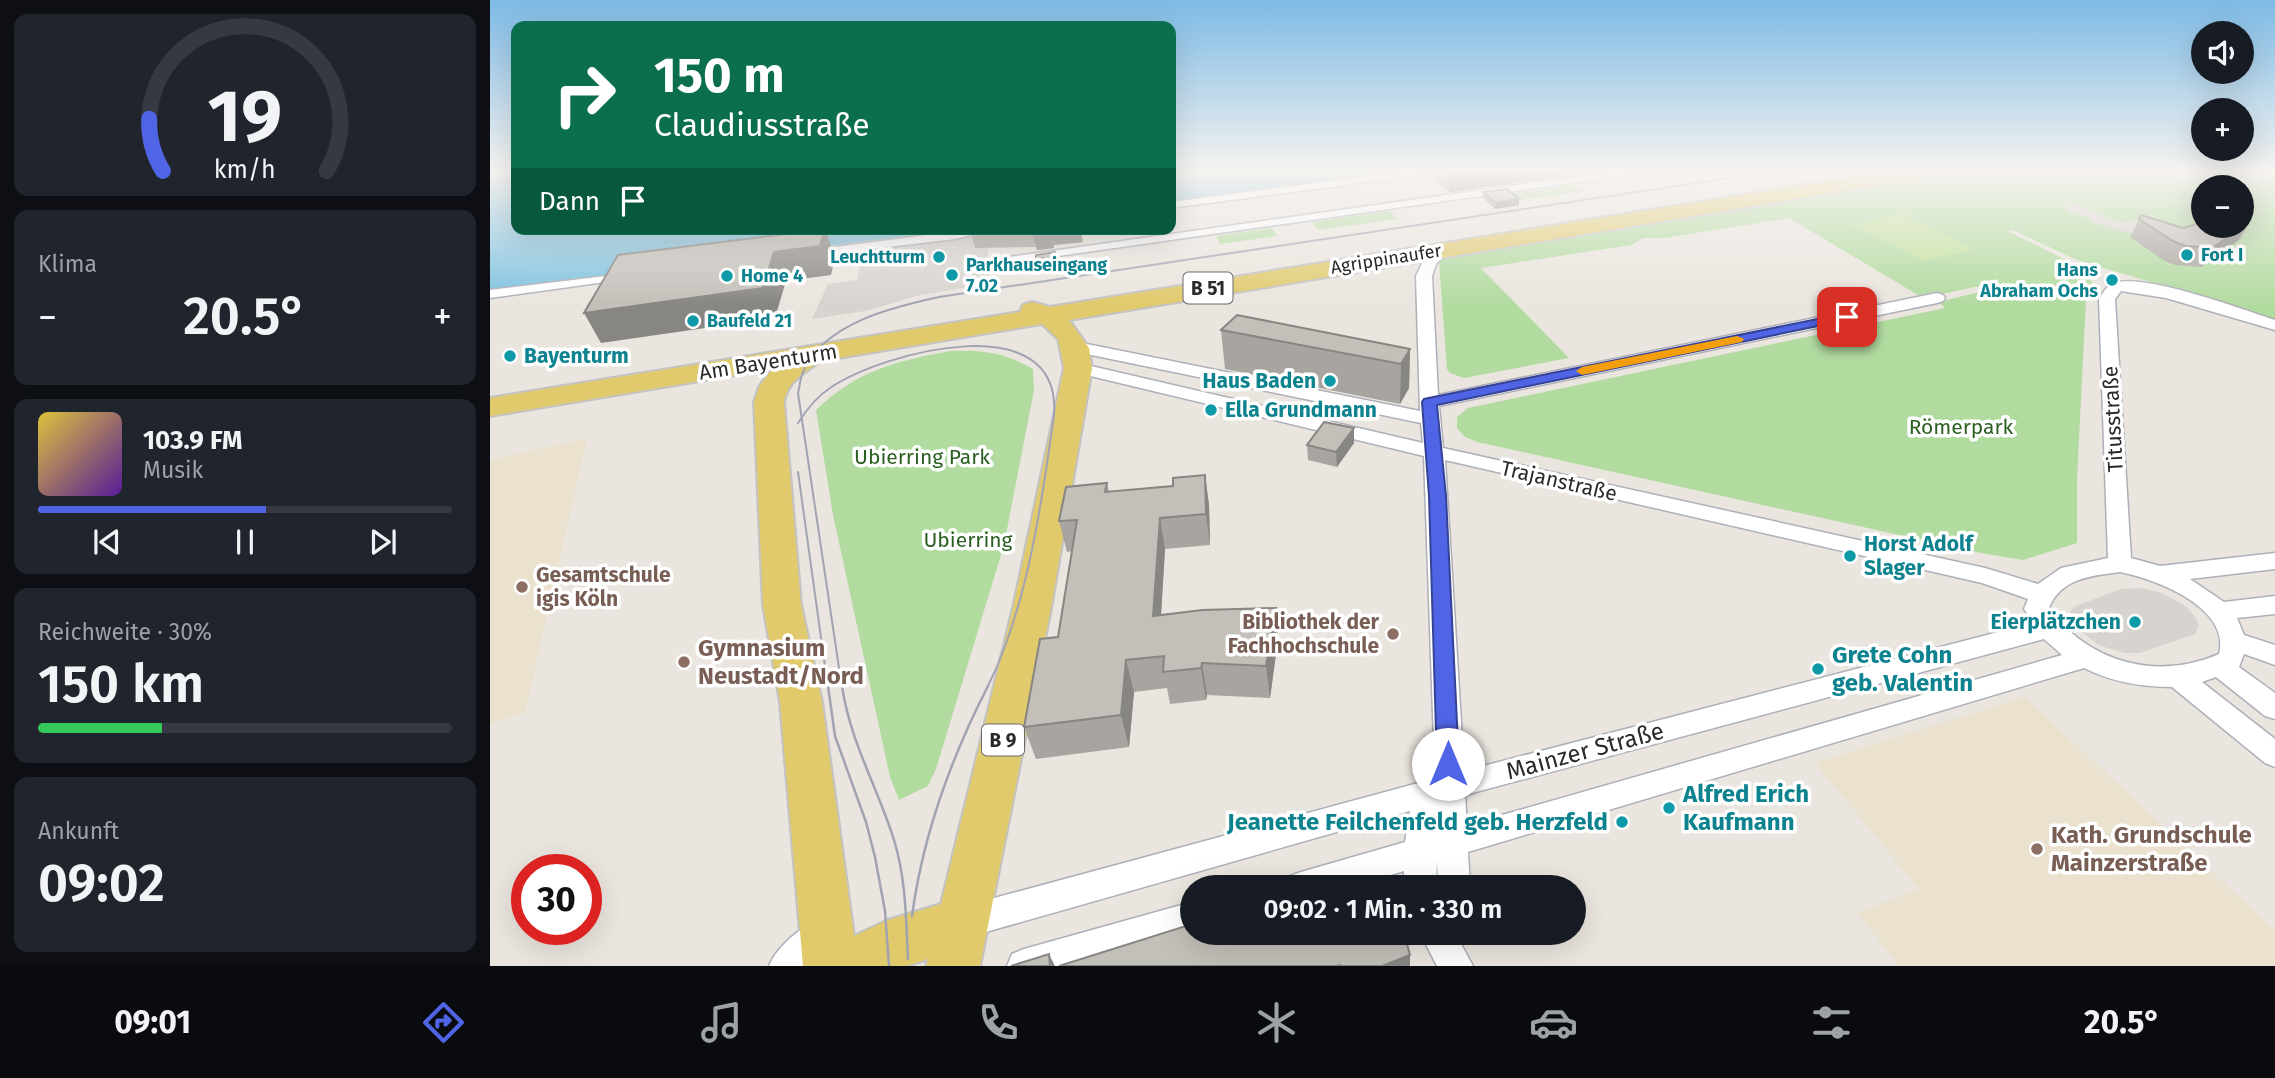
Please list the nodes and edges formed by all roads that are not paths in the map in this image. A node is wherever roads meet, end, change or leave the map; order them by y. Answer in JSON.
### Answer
{"nodes":[{"id":1,"x":1325,"y":215,"type":"edge"},
{"id":2,"x":1613,"y":215,"type":"edge"},
{"id":3,"x":1630,"y":215,"type":"edge"},
{"id":4,"x":960,"y":235,"type":"edge"},
{"id":5,"x":1496,"y":235,"type":"junction"},
{"id":6,"x":1442,"y":250,"type":"junction"},
{"id":7,"x":796,"y":255,"type":"edge"},
{"id":8,"x":1385,"y":260,"type":"junction"},
{"id":9,"x":988,"y":263,"type":"dead end"},
{"id":10,"x":635,"y":275,"type":"edge"},
{"id":11,"x":1424,"y":276,"type":"junction"},
{"id":12,"x":490,"y":294,"type":"edge"},
{"id":13,"x":1935,"y":304,"type":"dead end"},
{"id":14,"x":1099,"y":307,"type":"junction"},
{"id":15,"x":1005,"y":309,"type":"junction"},
{"id":16,"x":1047,"y":317,"type":"junction"},
{"id":17,"x":914,"y":322,"type":"junction"},
{"id":18,"x":2275,"y":325,"type":"edge"},
{"id":19,"x":813,"y":346,"type":"junction"},
{"id":20,"x":1077,"y":357,"type":"junction"},
{"id":21,"x":728,"y":360,"type":"junction"},
{"id":22,"x":771,"y":387,"type":"junction"},
{"id":23,"x":490,"y":391,"type":"edge"},
{"id":24,"x":537,"y":391,"type":"junction"},
{"id":25,"x":490,"y":407,"type":"edge"},
{"id":26,"x":1430,"y":411,"type":"junction"},
{"id":27,"x":1435,"y":451,"type":"junction"},
{"id":28,"x":2275,"y":561,"type":"edge"},
{"id":29,"x":2120,"y":564,"type":"junction"},
{"id":30,"x":2161,"y":574,"type":"junction"},
{"id":31,"x":2041,"y":594,"type":"junction"},
{"id":32,"x":2275,"y":605,"type":"edge"},
{"id":33,"x":2219,"y":611,"type":"junction"},
{"id":34,"x":2047,"y":629,"type":"junction"},
{"id":35,"x":2234,"y":641,"type":"junction"},
{"id":36,"x":2275,"y":655,"type":"edge"},
{"id":37,"x":2087,"y":658,"type":"junction"},
{"id":38,"x":2220,"y":666,"type":"junction"},
{"id":39,"x":2178,"y":677,"type":"junction"},
{"id":40,"x":2275,"y":708,"type":"edge"},
{"id":41,"x":2275,"y":755,"type":"edge"},
{"id":42,"x":1442,"y":781,"type":"junction"},
{"id":43,"x":1452,"y":842,"type":"junction"},
{"id":44,"x":1419,"y":851,"type":"junction"},
{"id":45,"x":1340,"y":875,"type":"edge"},
{"id":46,"x":1420,"y":875,"type":"edge"},
{"id":47,"x":1453,"y":875,"type":"edge"},
{"id":48,"x":1180,"y":921,"type":"edge"},
{"id":49,"x":958,"y":945,"type":"edge"},
{"id":50,"x":1443,"y":945,"type":"edge"},
{"id":51,"x":1455,"y":945,"type":"edge"},
{"id":52,"x":836,"y":954,"type":"edge"},
{"id":53,"x":786,"y":966,"type":"edge"},
{"id":54,"x":1024,"y":966,"type":"edge"},
{"id":55,"x":1456,"y":966,"type":"edge"}],
"edges":[{"from":1,"to":9,"type":"street"},
{"from":2,"to":5,"type":"main road","name":"Agrippinaufer"},
{"from":3,"to":5,"type":"main road","name":"Agrippinaufer"},
{"from":4,"to":7,"type":"street"},
{"from":5,"to":6,"type":"main road","name":"Agrippinaufer"},
{"from":5,"to":15,"type":"main road","name":"Agrippinaufer"},
{"from":6,"to":8,"type":"main road","name":"Agrippinaufer"},
{"from":6,"to":11,"type":"street"},
{"from":8,"to":11,"type":"street"},
{"from":8,"to":14,"type":"main road","name":"Agrippinaufer","number":"B 51"},
{"from":10,"to":12,"type":"street"},
{"from":11,"to":26,"type":"street"},
{"from":13,"to":26,"type":"street"},
{"from":14,"to":16,"type":"main road","name":"Agrippinaufer","number":"B 51"},
{"from":14,"to":20,"type":"main road","number":"B 9"},
{"from":15,"to":16,"type":"main road"},
{"from":15,"to":17,"type":"main road","name":"Am Bayenturm"},
{"from":16,"to":19,"type":"main road","name":"Am Bayenturm","number":"B 51"},
{"from":16,"to":20,"type":"main road"},
{"from":17,"to":19,"type":"main road"},
{"from":17,"to":19,"type":"main road","name":"Am Bayenturm"},
{"from":18,"to":29,"type":"street","name":"Titusstraße"},
{"from":19,"to":21,"type":"main road","name":"Am Bayenturm","number":"B 51"},
{"from":19,"to":22,"type":"main road"},
{"from":20,"to":26,"type":"street"},
{"from":20,"to":27,"type":"street","name":"Trajanstraße"},
{"from":20,"to":49,"type":"main road","number":"B 9"},
{"from":21,"to":22,"type":"main road"},
{"from":21,"to":24,"type":"main road","name":"Am Bayenturm","number":"B 51"},
{"from":22,"to":52,"type":"main road"},
{"from":23,"to":24,"type":"main road","name":"Am Bayenturm","number":"B 51"},
{"from":24,"to":25,"type":"main road","name":"Am Bayenturm","number":"B 51"},
{"from":26,"to":27,"type":"street"},
{"from":27,"to":31,"type":"street","name":"Trajanstraße"},
{"from":27,"to":42,"type":"street"},
{"from":28,"to":30,"type":"street"},
{"from":29,"to":30,"type":"street"},
{"from":29,"to":31,"type":"street"},
{"from":30,"to":33,"type":"street"},
{"from":31,"to":34,"type":"street"},
{"from":32,"to":33,"type":"street"},
{"from":33,"to":35,"type":"street"},
{"from":34,"to":37,"type":"street"},
{"from":34,"to":42,"type":"street","name":"Mainzer Straße"},
{"from":35,"to":36,"type":"street"},
{"from":35,"to":38,"type":"street"},
{"from":37,"to":39,"type":"street"},
{"from":37,"to":43,"type":"street"},
{"from":38,"to":39,"type":"street"},
{"from":38,"to":40,"type":"street"},
{"from":39,"to":41,"type":"street"},
{"from":42,"to":43,"type":"street"},
{"from":42,"to":44,"type":"street"},
{"from":42,"to":49,"type":"street","name":"Mainzer Straße"},
{"from":43,"to":44,"type":"street"},
{"from":43,"to":47,"type":"street"},
{"from":44,"to":45,"type":"street"},
{"from":44,"to":46,"type":"street"},
{"from":48,"to":54,"type":"street"},
{"from":49,"to":52,"type":"main road"},
{"from":50,"to":55,"type":"street"},
{"from":51,"to":55,"type":"street"},
{"from":52,"to":53,"type":"street"}]}
